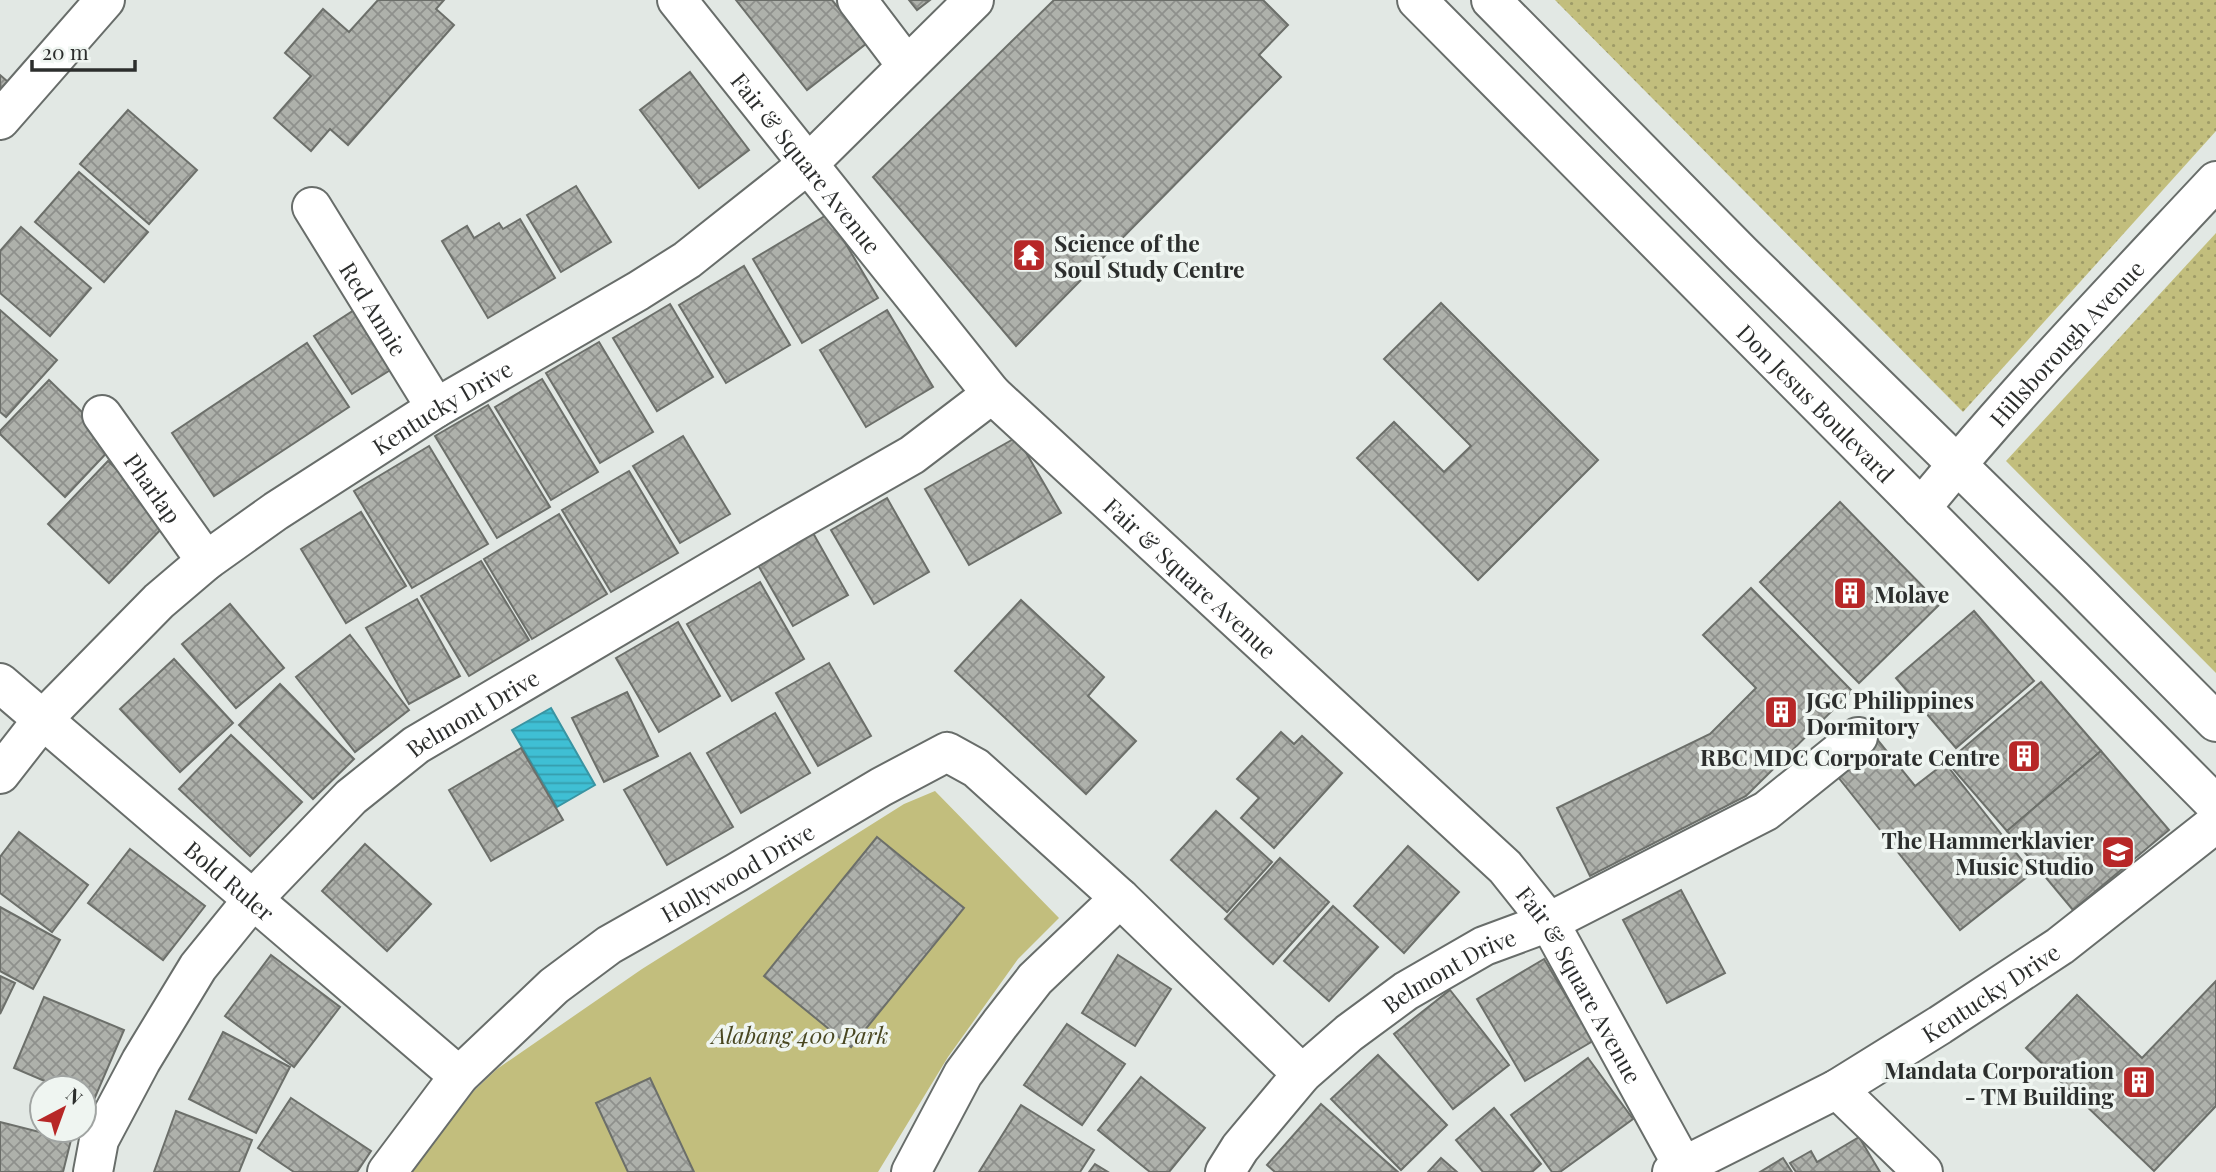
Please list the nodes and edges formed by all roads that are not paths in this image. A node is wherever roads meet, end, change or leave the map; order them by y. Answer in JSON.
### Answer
{"nodes":[{"id":1,"x":105,"y":0,"type":"edge"},
{"id":2,"x":677,"y":0,"type":"edge"},
{"id":3,"x":857,"y":0,"type":"edge"},
{"id":4,"x":974,"y":0,"type":"edge"},
{"id":5,"x":1417,"y":0,"type":"edge"},
{"id":6,"x":1491,"y":0,"type":"edge"},
{"id":7,"x":907,"y":66,"type":"junction"},
{"id":8,"x":0,"y":120,"type":"edge"},
{"id":9,"x":808,"y":164,"type":"junction"},
{"id":10,"x":2216,"y":181,"type":"edge"},
{"id":11,"x":312,"y":207,"type":"dead end"},
{"id":12,"x":992,"y":394,"type":"junction"},
{"id":13,"x":436,"y":408,"type":"junction"},
{"id":14,"x":102,"y":415,"type":"dead end"},
{"id":15,"x":1956,"y":465,"type":"junction"},
{"id":16,"x":1921,"y":508,"type":"junction"},
{"id":17,"x":206,"y":561,"type":"junction"},
{"id":18,"x":2074,"y":579,"type":"junction"},
{"id":19,"x":2033,"y":621,"type":"junction"},
{"id":20,"x":0,"y":682,"type":"edge"},
{"id":21,"x":43,"y":719,"type":"junction"},
{"id":22,"x":2216,"y":722,"type":"edge"},
{"id":23,"x":1858,"y":737,"type":"dead end"},
{"id":24,"x":0,"y":774,"type":"edge"},
{"id":25,"x":2216,"y":805,"type":"edge"},
{"id":26,"x":2216,"y":823,"type":"edge"},
{"id":27,"x":254,"y":898,"type":"junction"},
{"id":28,"x":1120,"y":898,"type":"junction"},
{"id":29,"x":1549,"y":922,"type":"junction"},
{"id":30,"x":1302,"y":1074,"type":"junction"},
{"id":31,"x":459,"y":1076,"type":"junction"},
{"id":32,"x":1837,"y":1088,"type":"junction"},
{"id":33,"x":1677,"y":1169,"type":"edge"},
{"id":34,"x":93,"y":1172,"type":"edge"},
{"id":35,"x":387,"y":1172,"type":"edge"},
{"id":36,"x":911,"y":1172,"type":"edge"},
{"id":37,"x":1225,"y":1172,"type":"edge"},
{"id":38,"x":1923,"y":1172,"type":"edge"}],
"edges":[{"from":1,"to":8,"type":"street"},
{"from":2,"to":9,"type":"street","name":"Fair & Square Avenue"},
{"from":3,"to":7,"type":"street"},
{"from":4,"to":7,"type":"street","name":"Kentucky Drive"},
{"from":5,"to":16,"type":"street","name":"Don Jesus Boulevard"},
{"from":6,"to":15,"type":"street"},
{"from":7,"to":9,"type":"street","name":"Kentucky Drive"},
{"from":9,"to":12,"type":"street","name":"Fair & Square Avenue"},
{"from":9,"to":13,"type":"street","name":"Kentucky Drive"},
{"from":10,"to":15,"type":"street","name":"Hillsborough Avenue"},
{"from":11,"to":13,"type":"street","name":"Red Annie"},
{"from":12,"to":27,"type":"street","name":"Belmont Drive"},
{"from":12,"to":29,"type":"street","name":"Fair & Square Avenue"},
{"from":13,"to":17,"type":"street","name":"Kentucky Drive"},
{"from":14,"to":17,"type":"street","name":"Pharlap"},
{"from":15,"to":16,"type":"street","name":"Hillsborough Avenue"},
{"from":15,"to":18,"type":"street"},
{"from":16,"to":19,"type":"street","name":"Don Jesus Boulevard"},
{"from":17,"to":21,"type":"street","name":"Kentucky Drive"},
{"from":18,"to":19,"type":"street"},
{"from":18,"to":22,"type":"street"},
{"from":19,"to":25,"type":"street","name":"Don Jesus Boulevard"},
{"from":20,"to":21,"type":"street","name":"Bold Ruler"},
{"from":21,"to":24,"type":"street","name":"Kentucky Drive"},
{"from":21,"to":27,"type":"street","name":"Bold Ruler"},
{"from":23,"to":29,"type":"street","name":"Belmont Drive"},
{"from":26,"to":32,"type":"street","name":"Kentucky Drive"},
{"from":27,"to":31,"type":"street","name":"Bold Ruler"},
{"from":27,"to":34,"type":"street","name":"Belmont Drive"},
{"from":28,"to":30,"type":"street","name":"Hollywood Drive"},
{"from":28,"to":31,"type":"street","name":"Hollywood Drive"},
{"from":28,"to":36,"type":"street"},
{"from":29,"to":30,"type":"street","name":"Belmont Drive"},
{"from":29,"to":33,"type":"street","name":"Fair & Square Avenue"},
{"from":30,"to":37,"type":"street","name":"Belmont Drive"},
{"from":31,"to":35,"type":"street","name":"Hollywood Drive"},
{"from":32,"to":33,"type":"street","name":"Kentucky Drive"},
{"from":32,"to":38,"type":"street"}]}
